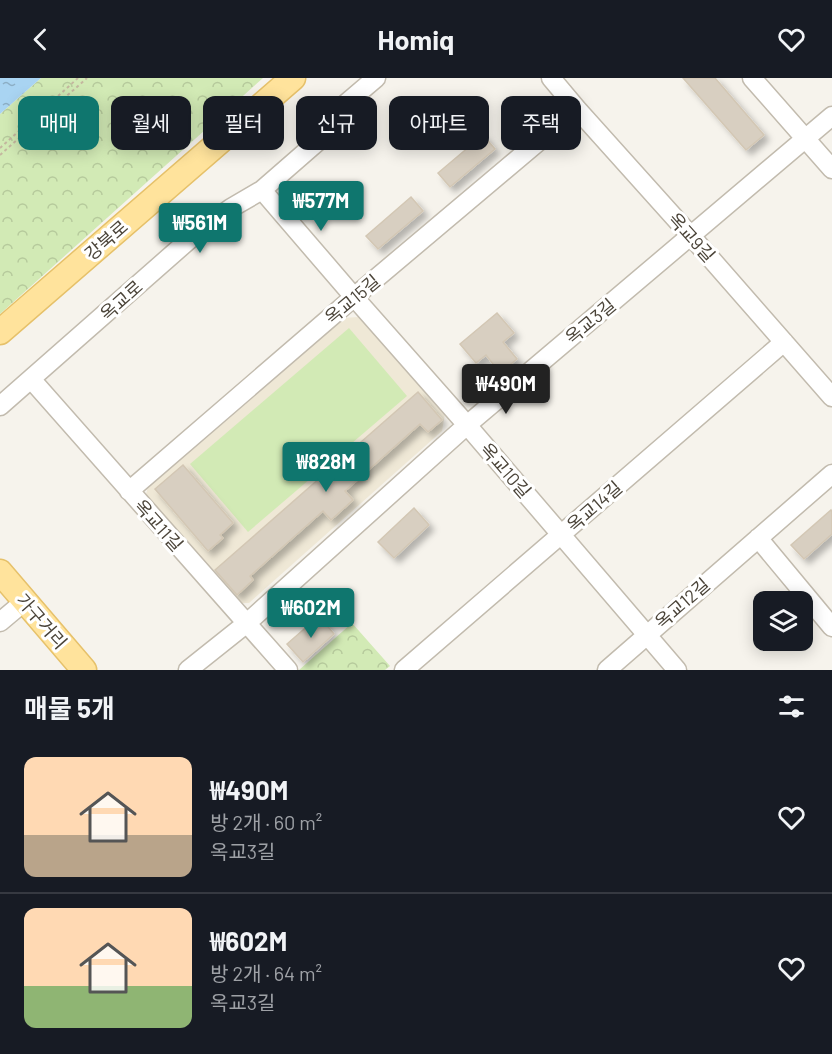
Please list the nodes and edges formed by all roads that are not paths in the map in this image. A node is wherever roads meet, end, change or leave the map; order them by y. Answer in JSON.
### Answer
{"nodes":[{"id":1,"x":293,"y":78,"type":"edge"},
{"id":2,"x":376,"y":78,"type":"edge"},
{"id":3,"x":551,"y":78,"type":"edge"},
{"id":4,"x":752,"y":78,"type":"edge"},
{"id":5,"x":566,"y":96,"type":"edge"},
{"id":6,"x":581,"y":113,"type":"edge"},
{"id":7,"x":832,"y":116,"type":"edge"},
{"id":8,"x":806,"y":138,"type":"junction"},
{"id":9,"x":528,"y":150,"type":"edge"},
{"id":10,"x":832,"y":169,"type":"edge"},
{"id":11,"x":262,"y":190,"type":"junction"},
{"id":12,"x":691,"y":236,"type":"junction"},
{"id":13,"x":354,"y":297,"type":"junction"},
{"id":14,"x":0,"y":332,"type":"edge"},
{"id":15,"x":784,"y":342,"type":"junction"},
{"id":16,"x":31,"y":379,"type":"junction"},
{"id":17,"x":832,"y":398,"type":"edge"},
{"id":18,"x":0,"y":406,"type":"edge"},
{"id":19,"x":467,"y":424,"type":"junction"},
{"id":20,"x":832,"y":474,"type":"edge"},
{"id":21,"x":129,"y":491,"type":"junction"},
{"id":22,"x":562,"y":534,"type":"junction"},
{"id":23,"x":758,"y":538,"type":"junction"},
{"id":24,"x":0,"y":572,"type":"edge"},
{"id":25,"x":25,"y":601,"type":"junction"},
{"id":26,"x":0,"y":622,"type":"edge"},
{"id":27,"x":247,"y":623,"type":"junction"},
{"id":28,"x":832,"y":627,"type":"edge"},
{"id":29,"x":647,"y":634,"type":"junction"},
{"id":30,"x":84,"y":670,"type":"edge"},
{"id":31,"x":188,"y":670,"type":"edge"},
{"id":32,"x":288,"y":670,"type":"edge"},
{"id":33,"x":404,"y":670,"type":"edge"},
{"id":34,"x":607,"y":670,"type":"edge"},
{"id":35,"x":677,"y":670,"type":"edge"}],
"edges":[{"from":1,"to":14,"type":"main road","name":"강북로"},
{"from":2,"to":11,"type":"street","name":"옥교로"},
{"from":3,"to":5,"type":"street","name":"옥교9길"},
{"from":4,"to":8,"type":"street"},
{"from":6,"to":12,"type":"street","name":"옥교9길"},
{"from":7,"to":8,"type":"street","name":"옥교3길"},
{"from":8,"to":10,"type":"street"},
{"from":8,"to":12,"type":"street","name":"옥교3길"},
{"from":9,"to":13,"type":"street","name":"옥교15길"},
{"from":11,"to":13,"type":"street","name":"옥교10길"},
{"from":11,"to":16,"type":"street","name":"옥교로"},
{"from":12,"to":15,"type":"street","name":"옥교9길"},
{"from":12,"to":19,"type":"street","name":"옥교3길"},
{"from":13,"to":19,"type":"street","name":"옥교10길"},
{"from":13,"to":21,"type":"street","name":"옥교15길"},
{"from":15,"to":17,"type":"street","name":"옥교9길"},
{"from":15,"to":22,"type":"street","name":"옥교14길"},
{"from":16,"to":18,"type":"street","name":"옥교로"},
{"from":16,"to":21,"type":"street","name":"옥교11길"},
{"from":19,"to":22,"type":"street","name":"옥교10길"},
{"from":19,"to":27,"type":"street","name":"옥교3길"},
{"from":20,"to":23,"type":"street","name":"옥교12길"},
{"from":21,"to":27,"type":"street","name":"옥교11길"},
{"from":22,"to":29,"type":"street","name":"옥교10길"},
{"from":22,"to":33,"type":"street","name":"옥교14길"},
{"from":23,"to":28,"type":"street"},
{"from":23,"to":29,"type":"street","name":"옥교12길"},
{"from":24,"to":25,"type":"main road","name":"가구거리"},
{"from":25,"to":26,"type":"street"},
{"from":25,"to":30,"type":"main road","name":"가구거리"},
{"from":27,"to":31,"type":"street","name":"옥교3길"},
{"from":27,"to":32,"type":"street","name":"옥교11길"},
{"from":29,"to":34,"type":"street","name":"옥교12길"},
{"from":29,"to":35,"type":"street","name":"옥교10길"}]}
